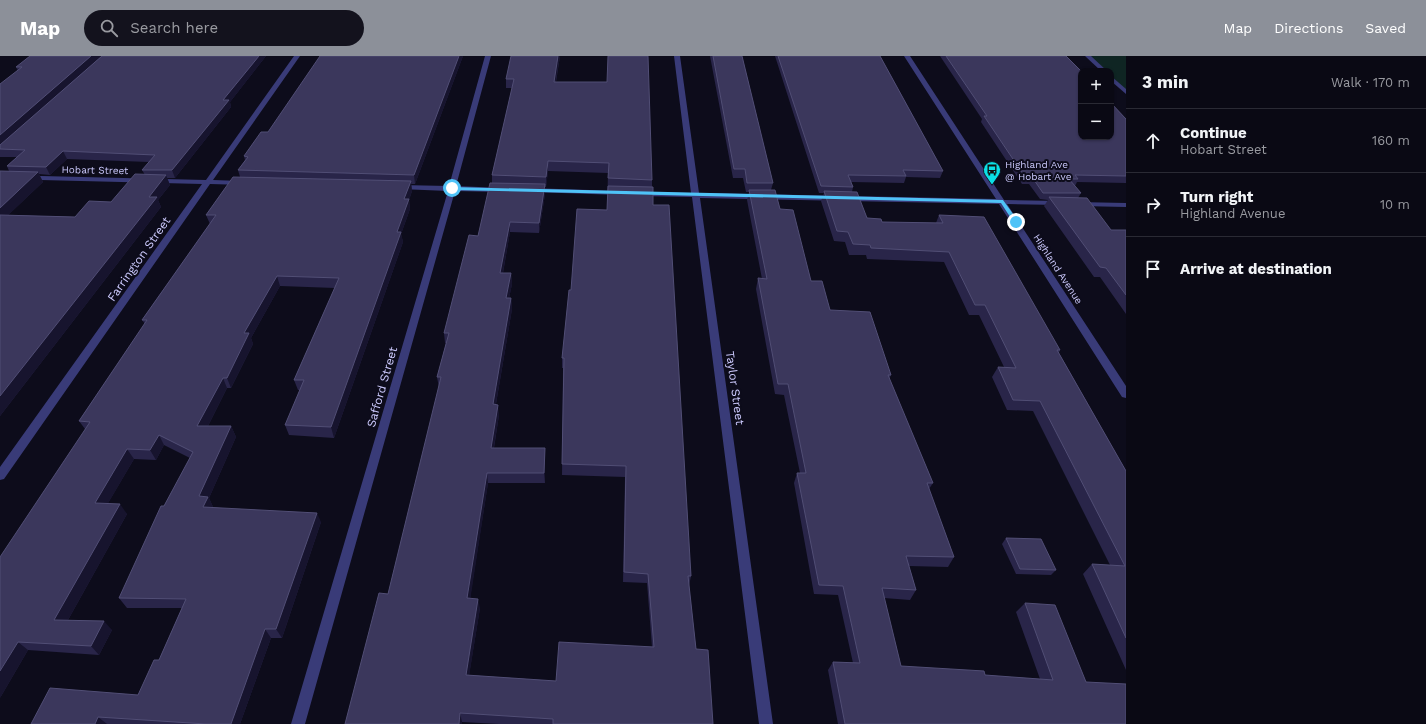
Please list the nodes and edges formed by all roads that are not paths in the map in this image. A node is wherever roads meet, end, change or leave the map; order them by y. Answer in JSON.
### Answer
{"nodes":[{"id":1,"x":297,"y":56,"type":"edge"},
{"id":2,"x":488,"y":56,"type":"edge"},
{"id":3,"x":677,"y":56,"type":"edge"},
{"id":4,"x":907,"y":56,"type":"edge"},
{"id":5,"x":1088,"y":56,"type":"edge"},
{"id":6,"x":1101,"y":68,"type":"edge"},
{"id":7,"x":1114,"y":81,"type":"edge"},
{"id":8,"x":1126,"y":92,"type":"edge"},
{"id":9,"x":0,"y":177,"type":"edge"},
{"id":10,"x":208,"y":182,"type":"junction"},
{"id":11,"x":247,"y":183,"type":"edge"},
{"id":12,"x":389,"y":187,"type":"edge"},
{"id":13,"x":452,"y":188,"type":"junction"},
{"id":14,"x":508,"y":190,"type":"edge"},
{"id":15,"x":523,"y":190,"type":"edge"},
{"id":16,"x":696,"y":195,"type":"junction"},
{"id":17,"x":1003,"y":202,"type":"junction"},
{"id":18,"x":1126,"y":205,"type":"edge"},
{"id":19,"x":1126,"y":394,"type":"edge"},
{"id":20,"x":0,"y":476,"type":"edge"},
{"id":21,"x":298,"y":724,"type":"edge"},
{"id":22,"x":766,"y":724,"type":"edge"}],
"edges":[{"from":1,"to":10,"type":"street","name":"Farrington Street"},
{"from":2,"to":13,"type":"street","name":"Safford Street"},
{"from":3,"to":16,"type":"street","name":"Taylor Street"},
{"from":4,"to":17,"type":"street","name":"Highland Avenue"},
{"from":5,"to":6,"type":"street"},
{"from":7,"to":8,"type":"street"},
{"from":9,"to":10,"type":"street","name":"Hobart Street"},
{"from":10,"to":11,"type":"street","name":"Hobart Street"},
{"from":10,"to":20,"type":"street","name":"Farrington Street"},
{"from":12,"to":13,"type":"street"},
{"from":13,"to":14,"type":"street"},
{"from":13,"to":21,"type":"street","name":"Safford Street"},
{"from":15,"to":16,"type":"street"},
{"from":16,"to":17,"type":"street"},
{"from":16,"to":22,"type":"street","name":"Taylor Street"},
{"from":17,"to":18,"type":"street"},
{"from":17,"to":19,"type":"street","name":"Highland Avenue"}]}
